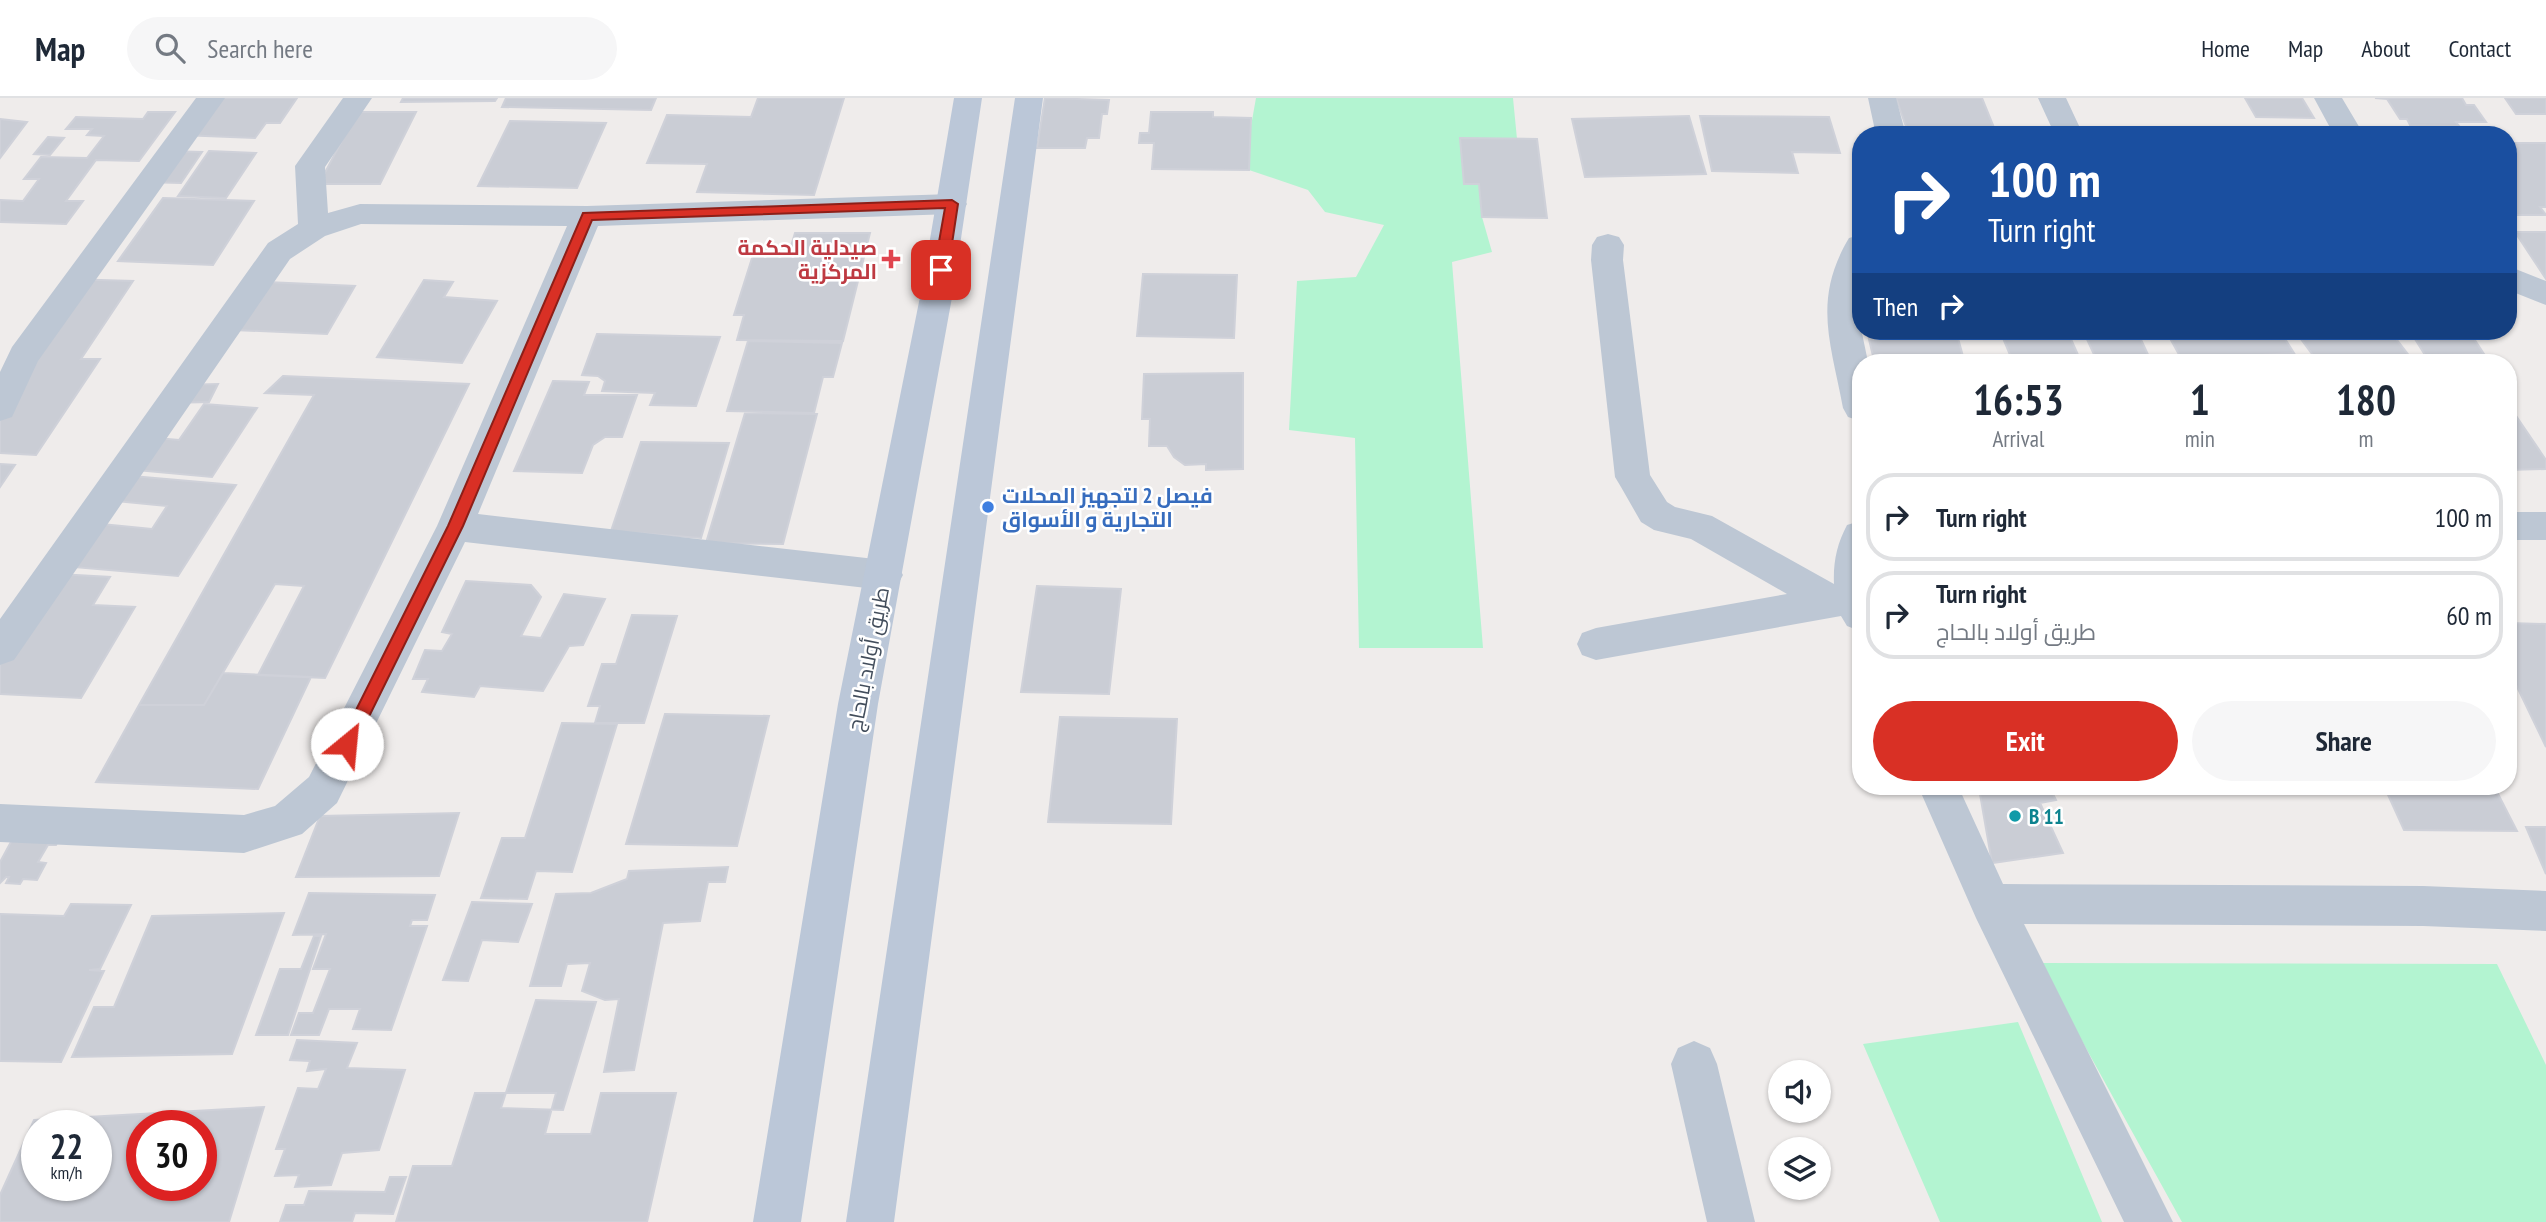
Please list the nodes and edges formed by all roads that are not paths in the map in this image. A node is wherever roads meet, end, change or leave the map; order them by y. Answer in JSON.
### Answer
{"nodes":[{"id":1,"x":211,"y":98,"type":"edge"},
{"id":2,"x":358,"y":98,"type":"edge"},
{"id":3,"x":968,"y":98,"type":"edge"},
{"id":4,"x":1029,"y":98,"type":"edge"},
{"id":5,"x":1882,"y":98,"type":"edge"},
{"id":6,"x":2052,"y":98,"type":"edge"},
{"id":7,"x":2328,"y":98,"type":"edge"},
{"id":8,"x":1889,"y":126,"type":"edge"},
{"id":9,"x":2064,"y":126,"type":"edge"},
{"id":10,"x":2344,"y":126,"type":"edge"},
{"id":11,"x":952,"y":204,"type":"junction"},
{"id":12,"x":587,"y":216,"type":"junction"},
{"id":13,"x":314,"y":228,"type":"junction"},
{"id":14,"x":1608,"y":245,"type":"dead end"},
{"id":15,"x":1852,"y":266,"type":"edge"},
{"id":16,"x":2517,"y":281,"type":"edge"},
{"id":17,"x":2546,"y":294,"type":"edge"},
{"id":18,"x":1852,"y":366,"type":"edge"},
{"id":19,"x":0,"y":408,"type":"edge"},
{"id":20,"x":455,"y":526,"type":"junction"},
{"id":21,"x":2546,"y":526,"type":"edge"},
{"id":22,"x":2517,"y":527,"type":"edge"},
{"id":23,"x":1852,"y":563,"type":"edge"},
{"id":24,"x":884,"y":575,"type":"junction"},
{"id":25,"x":1849,"y":605,"type":"edge"},
{"id":26,"x":1595,"y":644,"type":"dead end"},
{"id":27,"x":0,"y":649,"type":"edge"},
{"id":28,"x":1942,"y":795,"type":"edge"},
{"id":29,"x":0,"y":823,"type":"edge"},
{"id":30,"x":1991,"y":904,"type":"junction"},
{"id":31,"x":2546,"y":911,"type":"edge"},
{"id":32,"x":1694,"y":1064,"type":"dead end"},
{"id":33,"x":778,"y":1222,"type":"edge"},
{"id":34,"x":870,"y":1222,"type":"edge"},
{"id":35,"x":1731,"y":1222,"type":"edge"},
{"id":36,"x":2149,"y":1222,"type":"edge"}],
"edges":[{"from":1,"to":19,"type":"street"},
{"from":2,"to":13,"type":"street"},
{"from":3,"to":11,"type":"main road","name":"طريق أولاد بالحاج"},
{"from":4,"to":34,"type":"main road"},
{"from":5,"to":8,"type":"street"},
{"from":6,"to":9,"type":"street"},
{"from":7,"to":10,"type":"street"},
{"from":11,"to":12,"type":"street"},
{"from":11,"to":24,"type":"main road","name":"طريق أولاد بالحاج"},
{"from":12,"to":13,"type":"street"},
{"from":12,"to":20,"type":"street"},
{"from":13,"to":27,"type":"street"},
{"from":14,"to":25,"type":"street"},
{"from":15,"to":18,"type":"street"},
{"from":16,"to":17,"type":"street"},
{"from":20,"to":24,"type":"street"},
{"from":20,"to":29,"type":"street"},
{"from":21,"to":22,"type":"street"},
{"from":23,"to":25,"type":"street"},
{"from":24,"to":33,"type":"main road","name":"طريق أولاد بالحاج"},
{"from":25,"to":26,"type":"street"},
{"from":28,"to":30,"type":"street"},
{"from":30,"to":31,"type":"street"},
{"from":30,"to":36,"type":"street"},
{"from":32,"to":35,"type":"street"}]}
